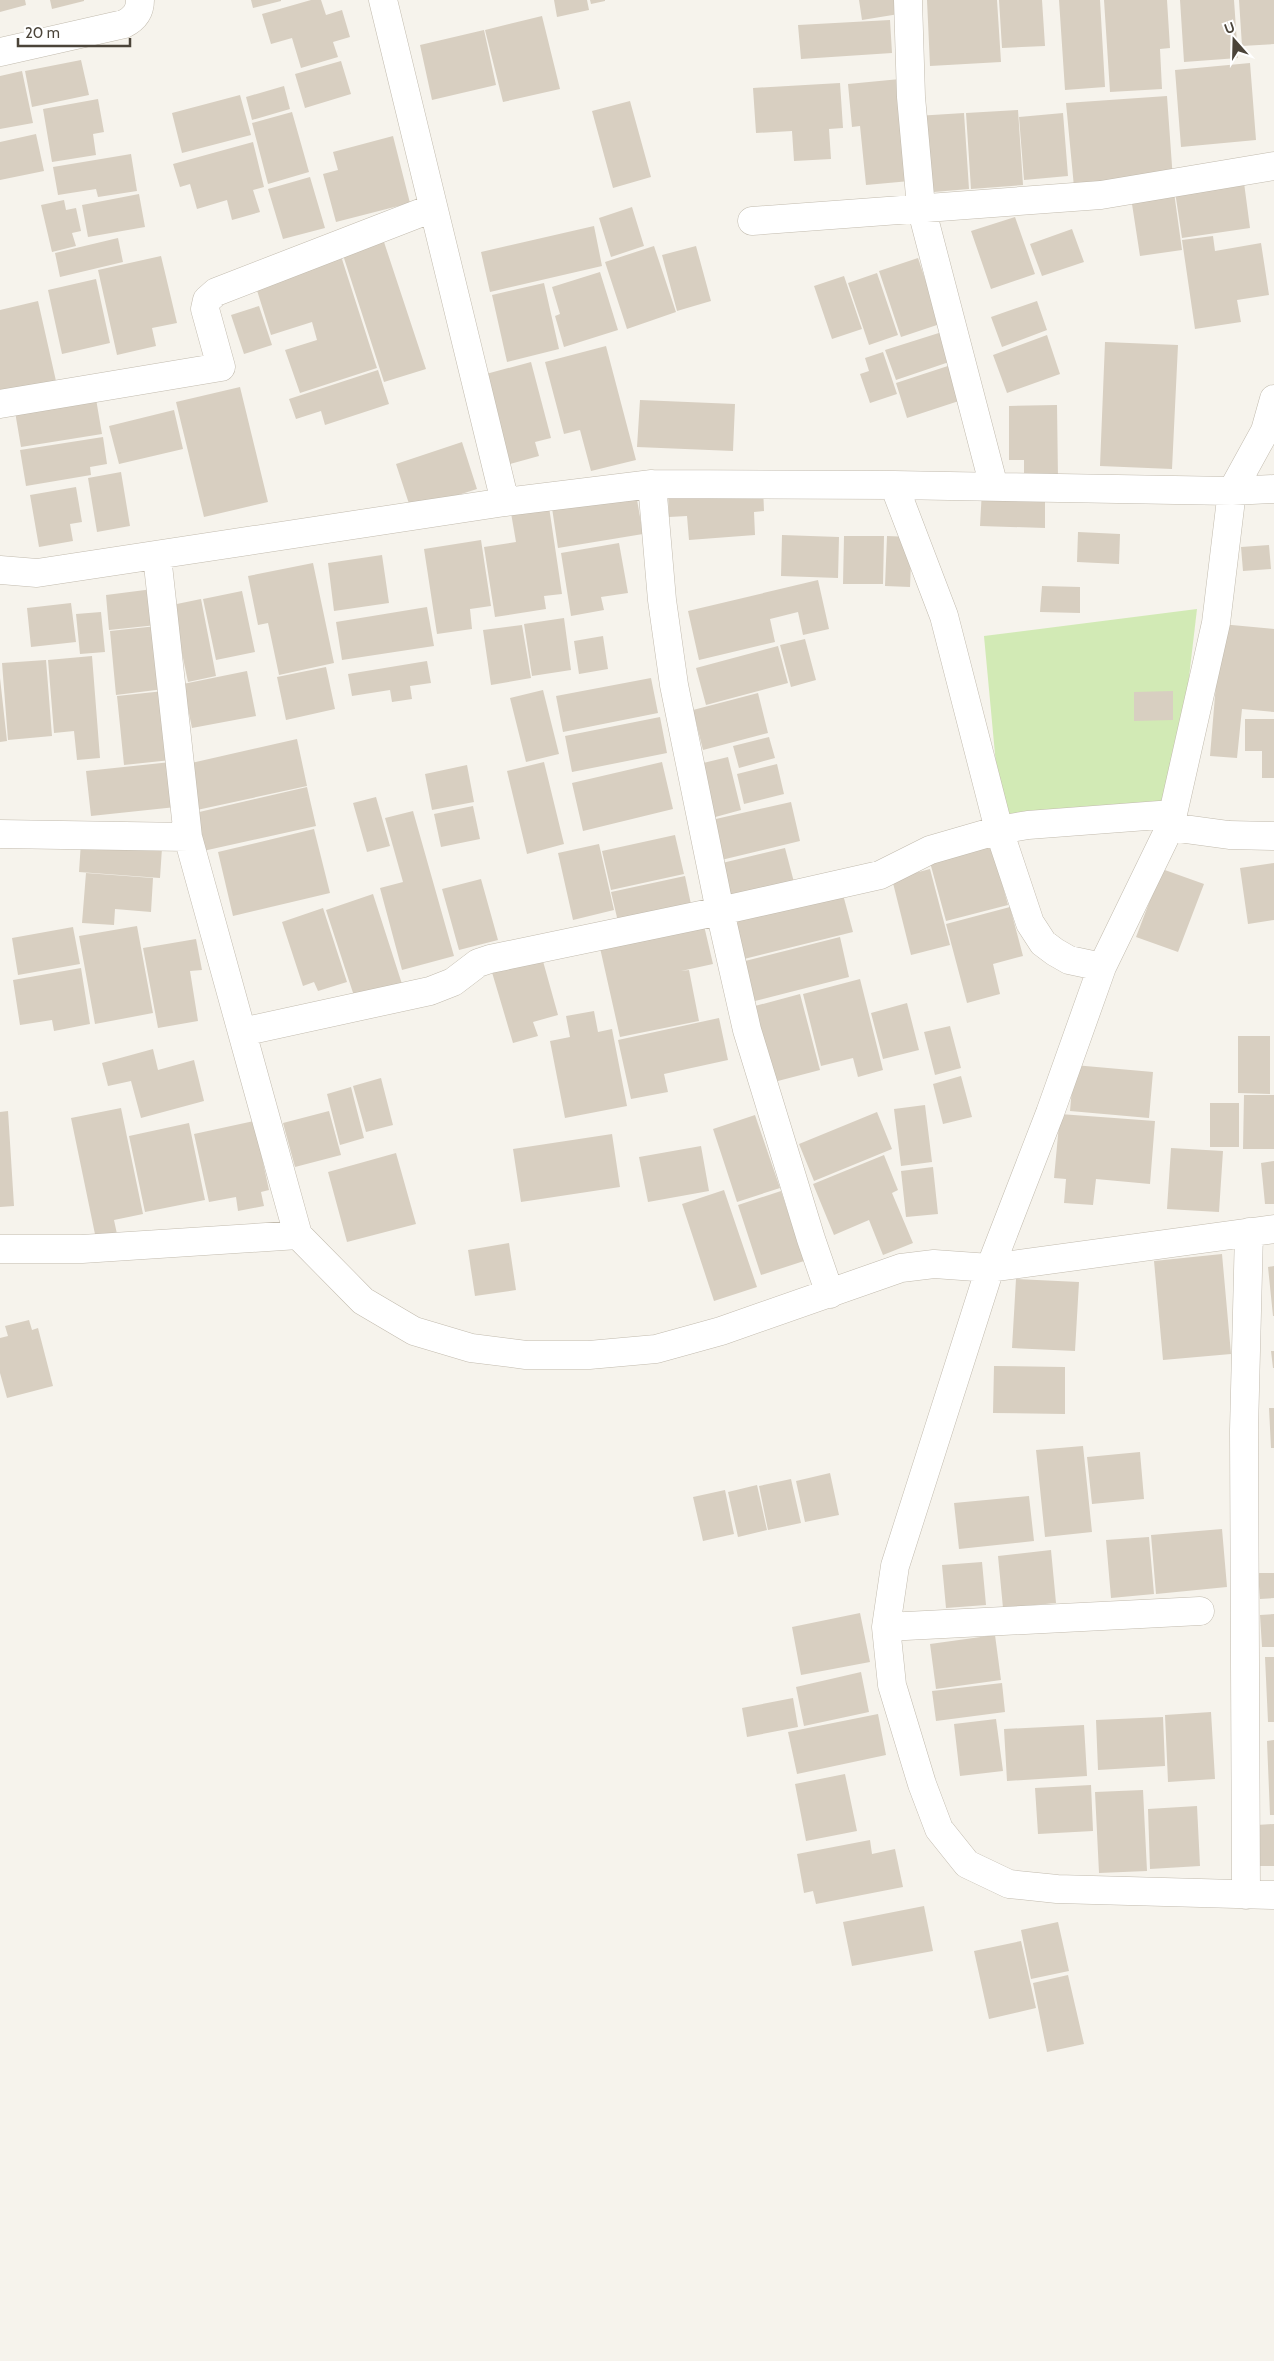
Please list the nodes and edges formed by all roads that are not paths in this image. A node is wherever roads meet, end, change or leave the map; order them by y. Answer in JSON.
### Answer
{"nodes":[{"id":1,"x":140,"y":0,"type":"edge"},
{"id":2,"x":383,"y":0,"type":"edge"},
{"id":3,"x":908,"y":0,"type":"edge"},
{"id":4,"x":0,"y":52,"type":"edge"},
{"id":5,"x":1274,"y":166,"type":"edge"},
{"id":6,"x":921,"y":207,"type":"junction"},
{"id":7,"x":433,"y":208,"type":"junction"},
{"id":8,"x":752,"y":220,"type":"dead end"},
{"id":9,"x":1274,"y":399,"type":"edge"},
{"id":10,"x":0,"y":404,"type":"edge"},
{"id":11,"x":652,"y":484,"type":"junction"},
{"id":12,"x":894,"y":485,"type":"junction"},
{"id":13,"x":994,"y":488,"type":"junction"},
{"id":14,"x":1274,"y":489,"type":"edge"},
{"id":15,"x":1232,"y":492,"type":"junction"},
{"id":16,"x":505,"y":502,"type":"junction"},
{"id":17,"x":157,"y":556,"type":"junction"},
{"id":18,"x":0,"y":570,"type":"edge"},
{"id":19,"x":1172,"y":821,"type":"junction"},
{"id":20,"x":999,"y":830,"type":"junction"},
{"id":21,"x":0,"y":834,"type":"edge"},
{"id":22,"x":1274,"y":836,"type":"edge"},
{"id":23,"x":188,"y":837,"type":"junction"},
{"id":24,"x":720,"y":911,"type":"junction"},
{"id":25,"x":1102,"y":966,"type":"junction"},
{"id":26,"x":242,"y":1032,"type":"junction"},
{"id":27,"x":1261,"y":1230,"type":"edge"},
{"id":28,"x":298,"y":1235,"type":"junction"},
{"id":29,"x":0,"y":1249,"type":"edge"},
{"id":30,"x":990,"y":1268,"type":"junction"},
{"id":31,"x":830,"y":1294,"type":"junction"},
{"id":32,"x":1200,"y":1611,"type":"dead end"},
{"id":33,"x":886,"y":1627,"type":"junction"},
{"id":34,"x":1246,"y":1895,"type":"junction"},
{"id":35,"x":1274,"y":1895,"type":"edge"}],
"edges":[{"from":1,"to":4,"type":"street"},
{"from":2,"to":7,"type":"street"},
{"from":3,"to":6,"type":"street"},
{"from":5,"to":6,"type":"street"},
{"from":6,"to":8,"type":"street"},
{"from":6,"to":13,"type":"street"},
{"from":7,"to":10,"type":"street"},
{"from":7,"to":16,"type":"street"},
{"from":9,"to":15,"type":"street"},
{"from":11,"to":12,"type":"street"},
{"from":11,"to":16,"type":"street"},
{"from":11,"to":24,"type":"street"},
{"from":12,"to":13,"type":"street"},
{"from":12,"to":20,"type":"street"},
{"from":13,"to":15,"type":"street"},
{"from":14,"to":15,"type":"street"},
{"from":15,"to":19,"type":"street"},
{"from":16,"to":17,"type":"street"},
{"from":17,"to":18,"type":"street"},
{"from":17,"to":23,"type":"street"},
{"from":19,"to":20,"type":"street"},
{"from":19,"to":22,"type":"street"},
{"from":19,"to":25,"type":"street"},
{"from":20,"to":24,"type":"street"},
{"from":20,"to":25,"type":"street"},
{"from":21,"to":23,"type":"street"},
{"from":23,"to":26,"type":"street"},
{"from":24,"to":26,"type":"street"},
{"from":24,"to":31,"type":"street"},
{"from":25,"to":30,"type":"street"},
{"from":26,"to":28,"type":"street"},
{"from":27,"to":30,"type":"street"},
{"from":27,"to":34,"type":"street"},
{"from":28,"to":29,"type":"street"},
{"from":28,"to":31,"type":"street"},
{"from":30,"to":31,"type":"street"},
{"from":30,"to":33,"type":"street"},
{"from":32,"to":33,"type":"street"},
{"from":33,"to":34,"type":"street"},
{"from":34,"to":35,"type":"street"}]}
